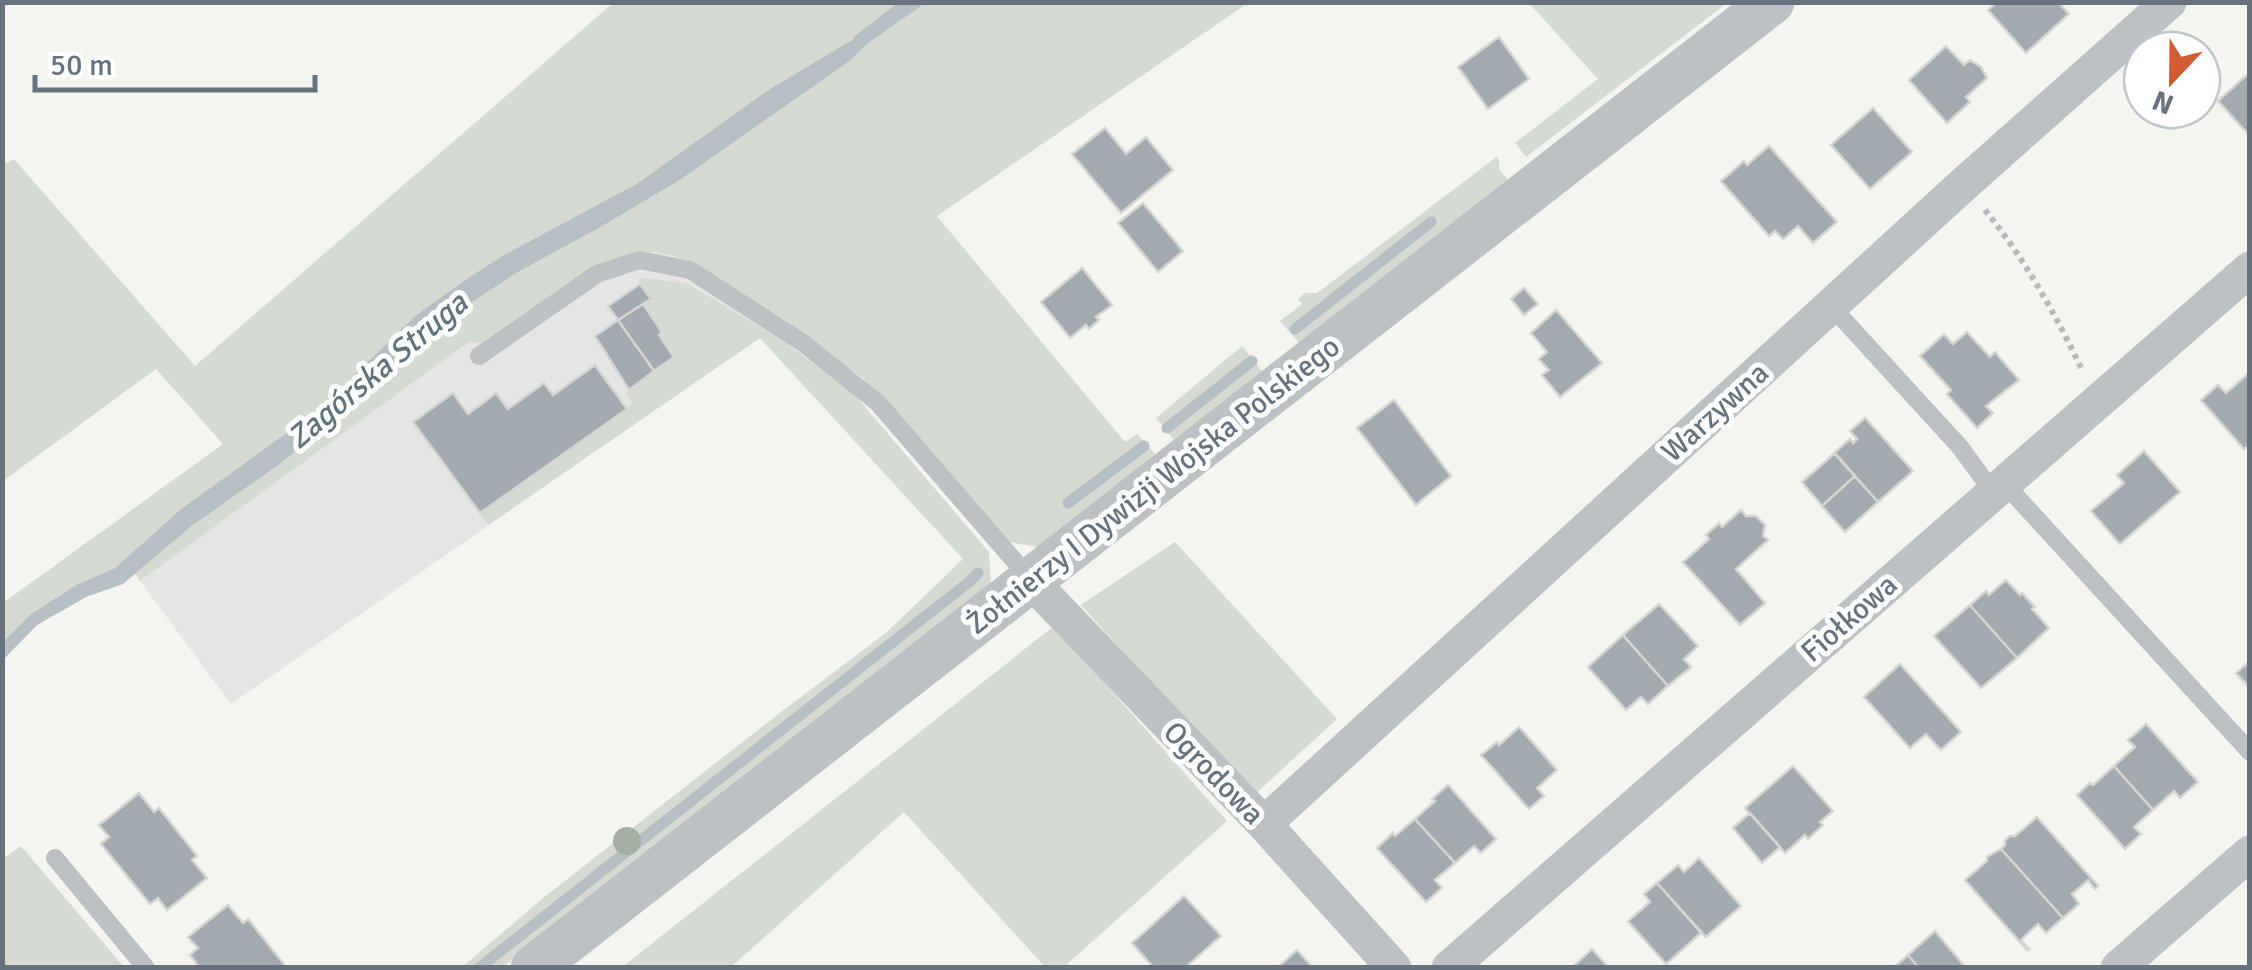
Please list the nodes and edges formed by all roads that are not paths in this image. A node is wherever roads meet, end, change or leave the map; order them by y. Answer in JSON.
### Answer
{"nodes":[{"id":1,"x":1772,"y":2,"type":"edge"},
{"id":2,"x":2170,"y":2,"type":"edge"},
{"id":3,"x":2250,"y":269,"type":"edge"},
{"id":4,"x":1830,"y":306,"type":"junction"},
{"id":5,"x":479,"y":356,"type":"dead end"},
{"id":6,"x":1999,"y":487,"type":"junction"},
{"id":7,"x":1032,"y":581,"type":"junction"},
{"id":8,"x":2250,"y":752,"type":"edge"},
{"id":9,"x":1264,"y":824,"type":"junction"},
{"id":10,"x":2250,"y":853,"type":"edge"},
{"id":11,"x":55,"y":858,"type":"dead end"},
{"id":12,"x":146,"y":968,"type":"edge"},
{"id":13,"x":533,"y":968,"type":"edge"},
{"id":14,"x":1394,"y":968,"type":"edge"},
{"id":15,"x":1448,"y":968,"type":"edge"},
{"id":16,"x":2118,"y":968,"type":"edge"}],
"edges":[{"from":1,"to":7,"type":"street","name":"Żołnierzy I Dywizji Wojska Polskiego"},
{"from":2,"to":4,"type":"street","name":"Warzywna"},
{"from":3,"to":6,"type":"street","name":"Fiołkowa"},
{"from":4,"to":6,"type":"lane"},
{"from":4,"to":9,"type":"street","name":"Warzywna"},
{"from":5,"to":7,"type":"lane"},
{"from":6,"to":8,"type":"lane"},
{"from":6,"to":15,"type":"street","name":"Fiołkowa"},
{"from":7,"to":9,"type":"street","name":"Ogrodowa"},
{"from":7,"to":13,"type":"street","name":"Żołnierzy I Dywizji Wojska Polskiego"},
{"from":9,"to":14,"type":"street","name":"Ogrodowa"},
{"from":10,"to":16,"type":"street"},
{"from":11,"to":12,"type":"lane"}]}
